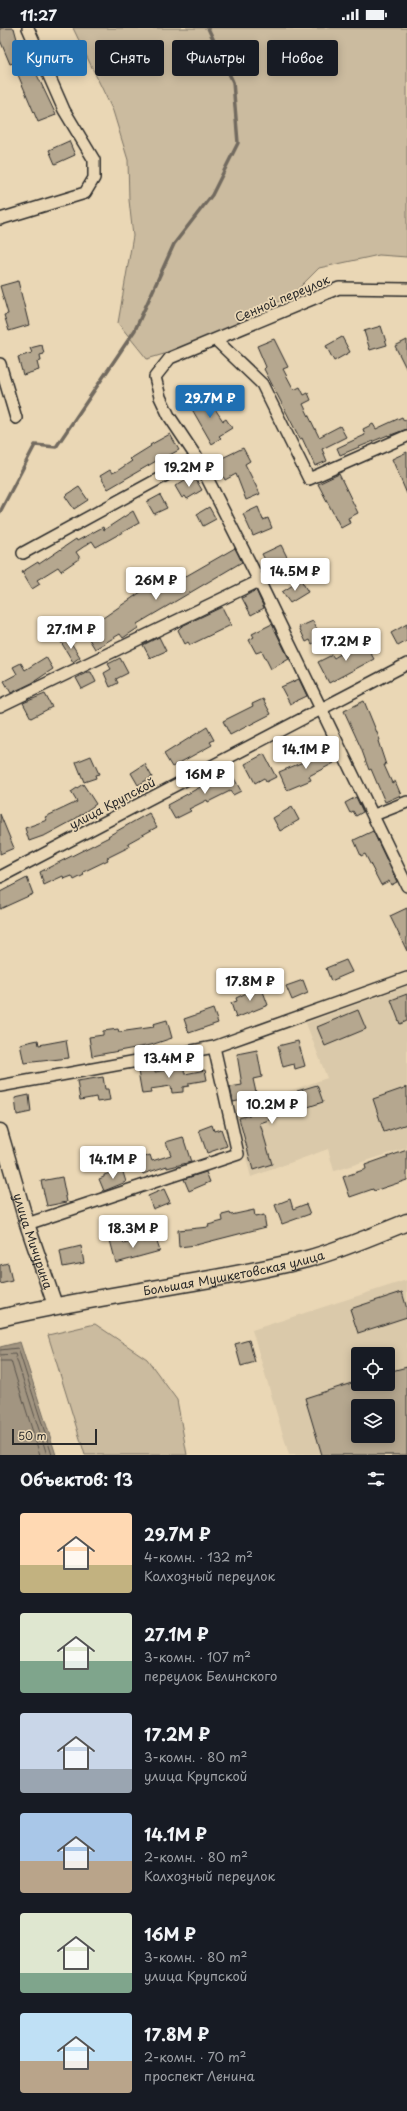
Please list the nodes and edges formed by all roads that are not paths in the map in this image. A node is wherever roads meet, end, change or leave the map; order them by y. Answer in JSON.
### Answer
{"nodes":[{"id":1,"x":28,"y":28,"type":"edge"},
{"id":2,"x":0,"y":219,"type":"edge"},
{"id":3,"x":407,"y":289,"type":"edge"},
{"id":4,"x":216,"y":340,"type":"junction"},
{"id":5,"x":0,"y":364,"type":"edge"},
{"id":6,"x":16,"y":418,"type":"dead end"},
{"id":7,"x":407,"y":436,"type":"edge"},
{"id":8,"x":197,"y":458,"type":"junction"},
{"id":9,"x":24,"y":553,"type":"dead end"},
{"id":10,"x":259,"y":581,"type":"junction"},
{"id":11,"x":407,"y":664,"type":"edge"},
{"id":12,"x":0,"y":706,"type":"edge"},
{"id":13,"x":322,"y":707,"type":"junction"},
{"id":14,"x":407,"y":802,"type":"edge"},
{"id":15,"x":374,"y":815,"type":"junction"},
{"id":16,"x":0,"y":877,"type":"edge"},
{"id":17,"x":407,"y":886,"type":"edge"},
{"id":18,"x":407,"y":978,"type":"edge"},
{"id":19,"x":214,"y":1047,"type":"junction"},
{"id":20,"x":0,"y":1086,"type":"edge"},
{"id":21,"x":0,"y":1131,"type":"edge"},
{"id":22,"x":407,"y":1222,"type":"edge"},
{"id":23,"x":27,"y":1224,"type":"junction"},
{"id":24,"x":55,"y":1305,"type":"junction"},
{"id":25,"x":0,"y":1318,"type":"edge"}],
"edges":[{"from":1,"to":2,"type":"street"},
{"from":3,"to":4,"type":"street","name":"Сенной переулок"},
{"from":4,"to":7,"type":"street"},
{"from":4,"to":8,"type":"street","name":"Сенной переулок"},
{"from":5,"to":6,"type":"street"},
{"from":8,"to":9,"type":"street"},
{"from":8,"to":10,"type":"street"},
{"from":10,"to":12,"type":"street"},
{"from":10,"to":13,"type":"street"},
{"from":11,"to":13,"type":"street","name":"улица Крупской"},
{"from":13,"to":15,"type":"street"},
{"from":13,"to":16,"type":"street","name":"улица Крупской"},
{"from":14,"to":15,"type":"street"},
{"from":15,"to":17,"type":"street"},
{"from":18,"to":19,"type":"street"},
{"from":19,"to":20,"type":"street"},
{"from":19,"to":23,"type":"street"},
{"from":21,"to":23,"type":"street","name":"улица Мичурина"},
{"from":22,"to":24,"type":"main road","name":"Большая Мушкетовская улица"},
{"from":23,"to":24,"type":"street","name":"улица Мичурина"},
{"from":24,"to":25,"type":"main road","name":"Большая Мушкетовская улица"}]}
